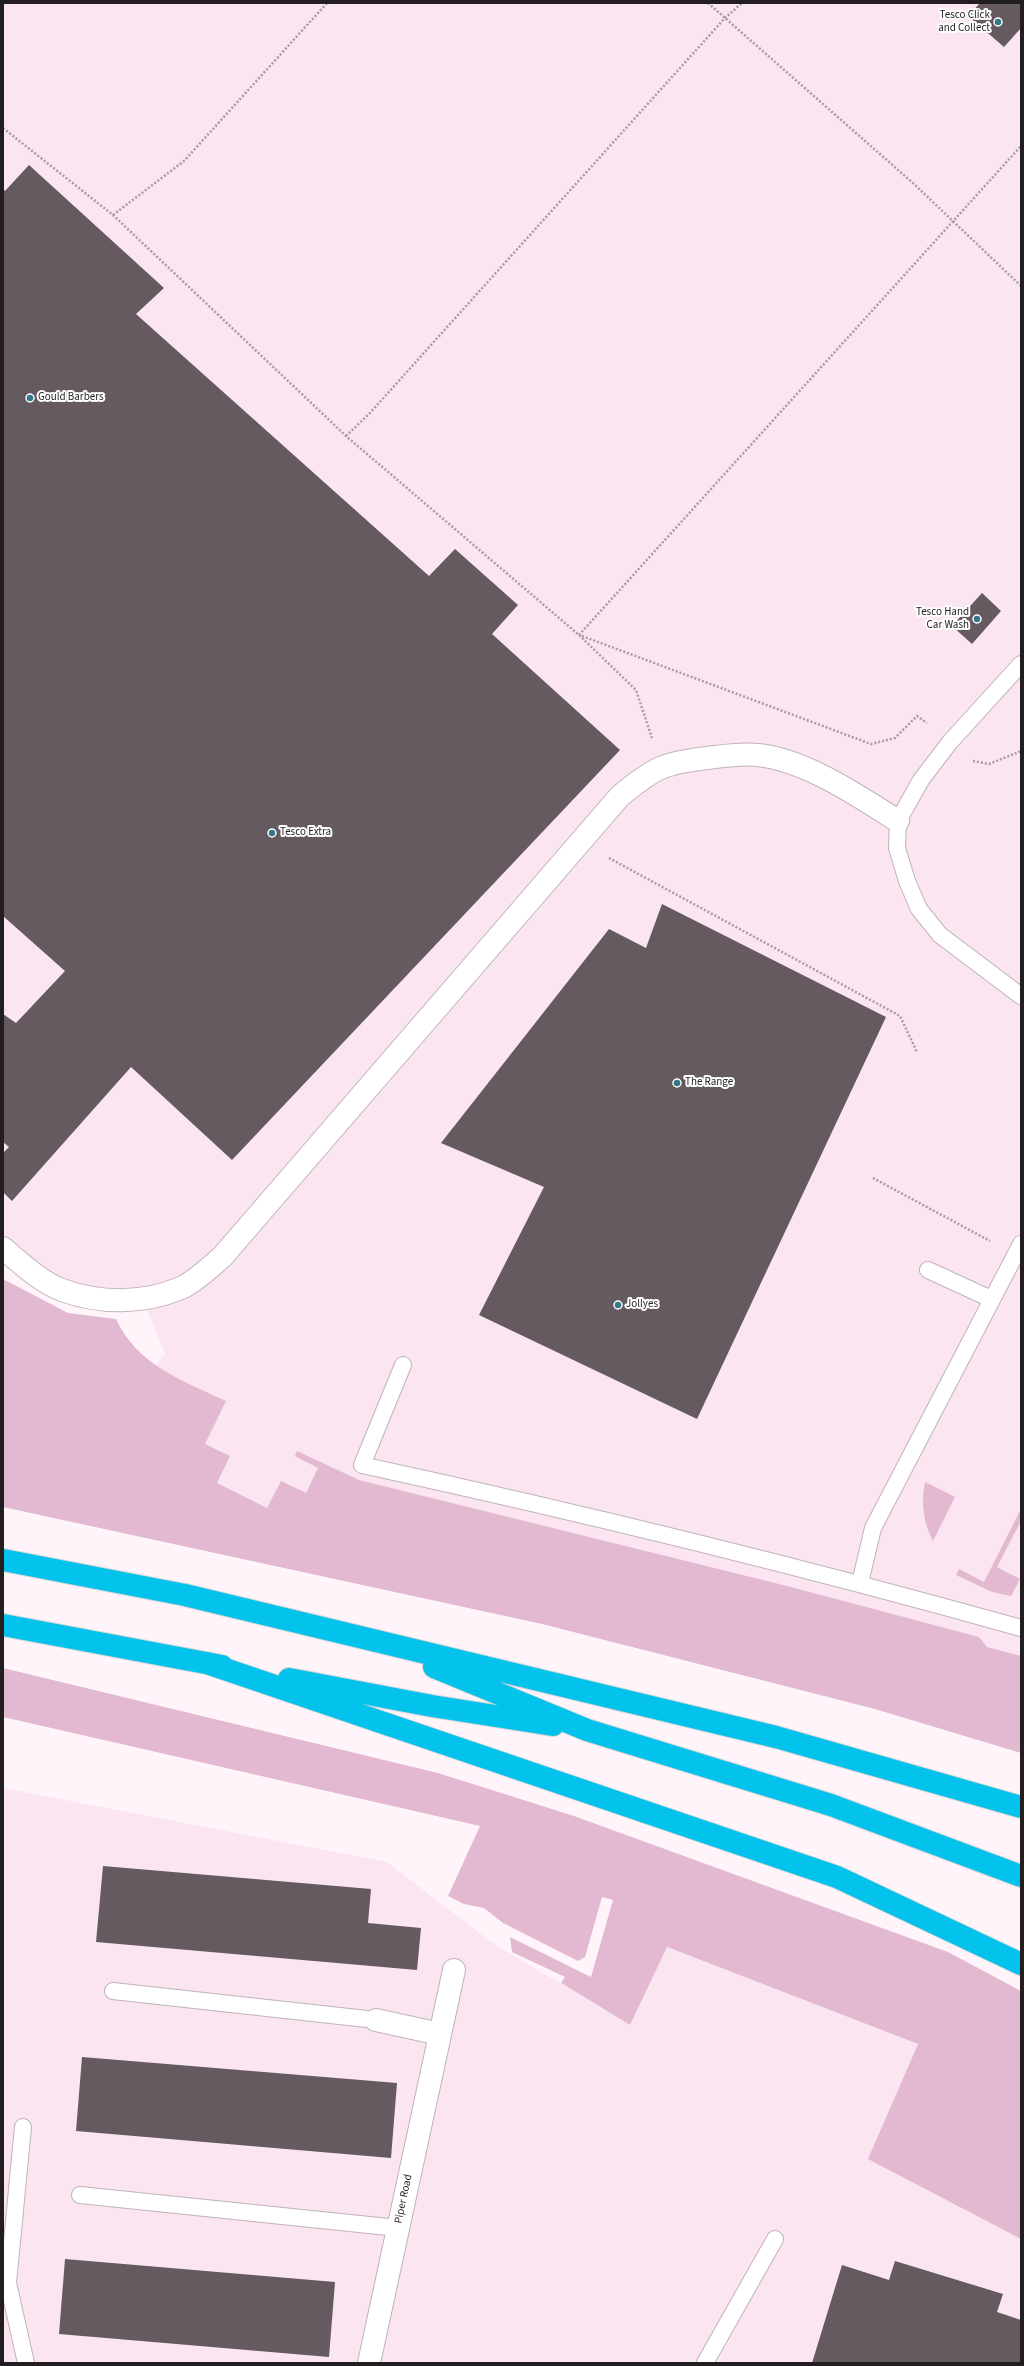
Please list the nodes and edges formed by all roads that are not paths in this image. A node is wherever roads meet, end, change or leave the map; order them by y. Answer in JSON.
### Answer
{"nodes":[{"id":1,"x":1021,"y":664,"type":"edge"},
{"id":2,"x":898,"y":821,"type":"junction"},
{"id":3,"x":1021,"y":996,"type":"edge"},
{"id":4,"x":3,"y":1248,"type":"edge"},
{"id":5,"x":1018,"y":1250,"type":"edge"},
{"id":6,"x":928,"y":1270,"type":"dead end"},
{"id":7,"x":991,"y":1300,"type":"junction"},
{"id":8,"x":402,"y":1365,"type":"dead end"},
{"id":9,"x":3,"y":1560,"type":"edge"},
{"id":10,"x":860,"y":1583,"type":"junction"},
{"id":11,"x":3,"y":1625,"type":"edge"},
{"id":12,"x":1021,"y":1628,"type":"edge"},
{"id":13,"x":370,"y":1641,"type":"junction"},
{"id":14,"x":207,"y":1663,"type":"junction"},
{"id":15,"x":587,"y":1730,"type":"junction"},
{"id":16,"x":1021,"y":1807,"type":"edge"},
{"id":17,"x":1021,"y":1876,"type":"edge"},
{"id":18,"x":1021,"y":1964,"type":"edge"},
{"id":19,"x":454,"y":1970,"type":"dead end"},
{"id":20,"x":113,"y":1991,"type":"dead end"},
{"id":21,"x":376,"y":2020,"type":"joint"},
{"id":22,"x":440,"y":2034,"type":"junction"},
{"id":23,"x":23,"y":2127,"type":"dead end"},
{"id":24,"x":80,"y":2195,"type":"dead end"},
{"id":25,"x":398,"y":2228,"type":"junction"},
{"id":26,"x":775,"y":2239,"type":"dead end"},
{"id":27,"x":26,"y":2363,"type":"edge"},
{"id":28,"x":369,"y":2363,"type":"edge"},
{"id":29,"x":705,"y":2363,"type":"edge"}],
"edges":[{"from":1,"to":2,"type":"lane"},
{"from":2,"to":3,"type":"lane"},
{"from":2,"to":4,"type":"street"},
{"from":5,"to":7,"type":"lane"},
{"from":6,"to":7,"type":"lane"},
{"from":7,"to":10,"type":"lane"},
{"from":8,"to":10,"type":"lane"},
{"from":9,"to":13,"type":"highway"},
{"from":10,"to":12,"type":"lane"},
{"from":11,"to":14,"type":"highway"},
{"from":13,"to":15,"type":"highway"},
{"from":13,"to":16,"type":"highway"},
{"from":14,"to":15,"type":"highway"},
{"from":14,"to":18,"type":"highway"},
{"from":15,"to":17,"type":"highway"},
{"from":19,"to":22,"type":"street","name":"Piper Road"},
{"from":20,"to":21,"type":"lane"},
{"from":21,"to":22,"type":"street"},
{"from":22,"to":25,"type":"street","name":"Piper Road"},
{"from":23,"to":27,"type":"lane"},
{"from":24,"to":25,"type":"lane"},
{"from":25,"to":28,"type":"street","name":"Piper Road"},
{"from":26,"to":29,"type":"lane"}]}
